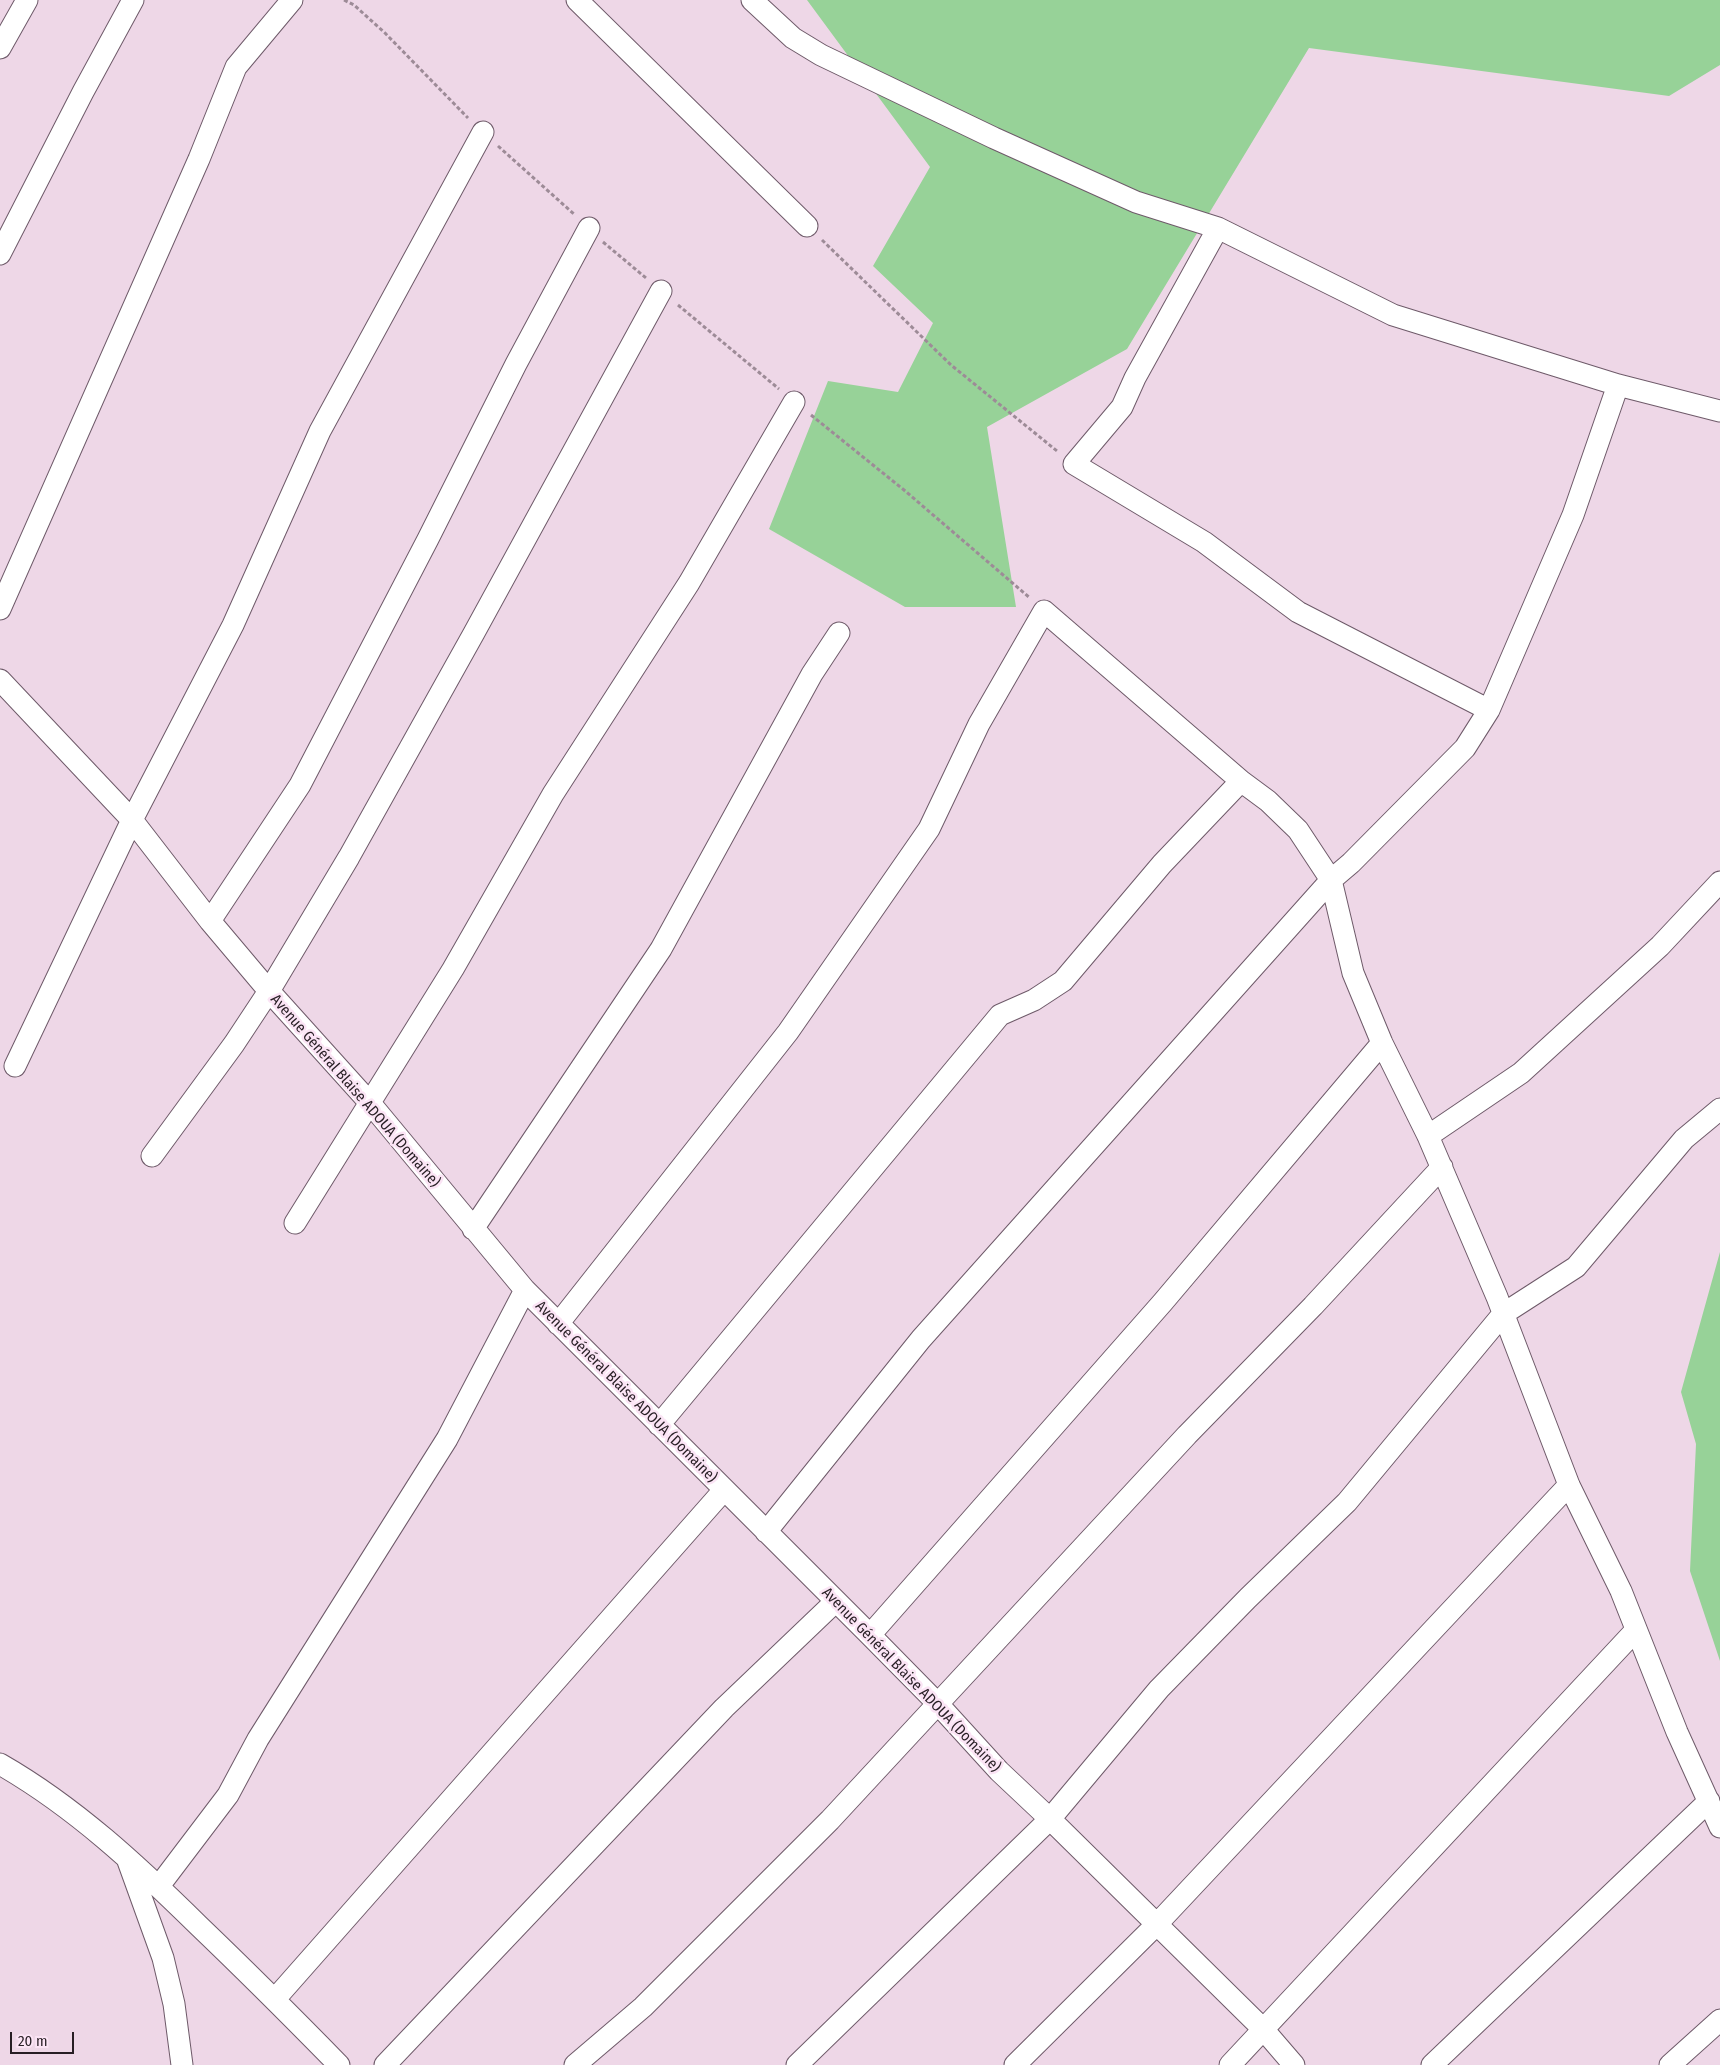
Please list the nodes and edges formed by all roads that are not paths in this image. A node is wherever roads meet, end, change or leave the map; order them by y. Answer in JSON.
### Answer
{"nodes":[{"id":1,"x":27,"y":0,"type":"edge"},
{"id":2,"x":133,"y":0,"type":"edge"},
{"id":3,"x":292,"y":0,"type":"edge"},
{"id":4,"x":578,"y":0,"type":"edge"},
{"id":5,"x":752,"y":0,"type":"edge"},
{"id":6,"x":0,"y":48,"type":"edge"},
{"id":7,"x":482,"y":132,"type":"road end"},
{"id":8,"x":807,"y":226,"type":"road end"},
{"id":9,"x":589,"y":228,"type":"road end"},
{"id":10,"x":1218,"y":228,"type":"junction"},
{"id":11,"x":0,"y":254,"type":"edge"},
{"id":12,"x":661,"y":291,"type":"road end"},
{"id":13,"x":1618,"y":385,"type":"junction"},
{"id":14,"x":794,"y":402,"type":"road end"},
{"id":15,"x":1720,"y":411,"type":"edge"},
{"id":16,"x":0,"y":609,"type":"edge"},
{"id":17,"x":839,"y":632,"type":"dead end"},
{"id":18,"x":0,"y":680,"type":"edge"},
{"id":19,"x":1489,"y":710,"type":"junction"},
{"id":20,"x":1241,"y":781,"type":"junction"},
{"id":21,"x":132,"y":820,"type":"junction"},
{"id":22,"x":1331,"y":880,"type":"junction"},
{"id":23,"x":1720,"y":882,"type":"edge"},
{"id":24,"x":210,"y":921,"type":"junction"},
{"id":25,"x":268,"y":991,"type":"junction"},
{"id":26,"x":1382,"y":1042,"type":"junction"},
{"id":27,"x":15,"y":1066,"type":"dead end"},
{"id":28,"x":370,"y":1103,"type":"junction"},
{"id":29,"x":1720,"y":1109,"type":"edge"},
{"id":30,"x":1428,"y":1136,"type":"junction"},
{"id":31,"x":152,"y":1156,"type":"dead end"},
{"id":32,"x":1442,"y":1167,"type":"junction"},
{"id":33,"x":295,"y":1223,"type":"dead end"},
{"id":34,"x":473,"y":1229,"type":"junction"},
{"id":35,"x":526,"y":1290,"type":"junction"},
{"id":36,"x":1504,"y":1314,"type":"junction"},
{"id":37,"x":558,"y":1324,"type":"junction"},
{"id":38,"x":658,"y":1425,"type":"junction"},
{"id":39,"x":1569,"y":1485,"type":"junction"},
{"id":40,"x":724,"y":1490,"type":"junction"},
{"id":41,"x":766,"y":1532,"type":"junction"},
{"id":42,"x":836,"y":1601,"type":"junction"},
{"id":43,"x":1636,"y":1630,"type":"junction"},
{"id":44,"x":870,"y":1635,"type":"junction"},
{"id":45,"x":937,"y":1703,"type":"junction"},
{"id":46,"x":0,"y":1764,"type":"edge"},
{"id":47,"x":1709,"y":1801,"type":"junction"},
{"id":48,"x":1050,"y":1819,"type":"junction"},
{"id":49,"x":1720,"y":1827,"type":"edge"},
{"id":50,"x":127,"y":1859,"type":"junction"},
{"id":51,"x":158,"y":1886,"type":"junction"},
{"id":52,"x":1158,"y":1924,"type":"junction"},
{"id":53,"x":275,"y":1999,"type":"junction"},
{"id":54,"x":1720,"y":2020,"type":"edge"},
{"id":55,"x":1263,"y":2029,"type":"junction"},
{"id":56,"x":182,"y":2065,"type":"edge"},
{"id":57,"x":339,"y":2065,"type":"edge"},
{"id":58,"x":385,"y":2065,"type":"edge"},
{"id":59,"x":574,"y":2065,"type":"edge"},
{"id":60,"x":797,"y":2065,"type":"edge"},
{"id":61,"x":1015,"y":2065,"type":"edge"},
{"id":62,"x":1230,"y":2065,"type":"edge"},
{"id":63,"x":1294,"y":2065,"type":"edge"},
{"id":64,"x":1432,"y":2065,"type":"edge"},
{"id":65,"x":1670,"y":2065,"type":"edge"}],
"edges":[{"from":1,"to":6,"type":"street"},
{"from":2,"to":11,"type":"street"},
{"from":3,"to":16,"type":"street"},
{"from":4,"to":8,"type":"street"},
{"from":5,"to":10,"type":"street"},
{"from":7,"to":21,"type":"street"},
{"from":9,"to":24,"type":"street"},
{"from":10,"to":13,"type":"street"},
{"from":10,"to":19,"type":"street"},
{"from":12,"to":25,"type":"street"},
{"from":13,"to":15,"type":"street"},
{"from":13,"to":19,"type":"street"},
{"from":14,"to":28,"type":"street"},
{"from":17,"to":34,"type":"street"},
{"from":18,"to":21,"type":"street","name":"Avenue Général Blaise ADOUA (Domaine)"},
{"from":19,"to":22,"type":"street"},
{"from":20,"to":22,"type":"street"},
{"from":20,"to":37,"type":"street"},
{"from":20,"to":38,"type":"street"},
{"from":21,"to":24,"type":"street","name":"Avenue Général Blaise ADOUA (Domaine)"},
{"from":21,"to":27,"type":"street"},
{"from":22,"to":26,"type":"street"},
{"from":22,"to":41,"type":"street"},
{"from":23,"to":30,"type":"street"},
{"from":24,"to":25,"type":"street","name":"Avenue Général Blaise ADOUA (Domaine)"},
{"from":25,"to":28,"type":"street","name":"Avenue Général Blaise ADOUA (Domaine)"},
{"from":25,"to":31,"type":"street"},
{"from":26,"to":30,"type":"street"},
{"from":26,"to":44,"type":"street"},
{"from":28,"to":33,"type":"street"},
{"from":28,"to":34,"type":"street","name":"Avenue Général Blaise ADOUA (Domaine)"},
{"from":29,"to":36,"type":"street"},
{"from":30,"to":32,"type":"street"},
{"from":32,"to":36,"type":"street"},
{"from":32,"to":45,"type":"street"},
{"from":34,"to":35,"type":"street","name":"Avenue Général Blaise ADOUA (Domaine)"},
{"from":35,"to":37,"type":"street","name":"Avenue Général Blaise ADOUA (Domaine)"},
{"from":35,"to":51,"type":"street"},
{"from":36,"to":39,"type":"street"},
{"from":36,"to":48,"type":"street"},
{"from":37,"to":38,"type":"street","name":"Avenue Général Blaise ADOUA (Domaine)"},
{"from":38,"to":40,"type":"street","name":"Avenue Général Blaise ADOUA (Domaine)"},
{"from":39,"to":43,"type":"street"},
{"from":39,"to":52,"type":"street"},
{"from":40,"to":41,"type":"street","name":"Avenue Général Blaise ADOUA (Domaine)"},
{"from":40,"to":53,"type":"street"},
{"from":41,"to":42,"type":"street","name":"Avenue Général Blaise ADOUA (Domaine)"},
{"from":42,"to":44,"type":"street","name":"Avenue Général Blaise ADOUA (Domaine)"},
{"from":42,"to":58,"type":"street"},
{"from":43,"to":47,"type":"street"},
{"from":43,"to":55,"type":"street"},
{"from":44,"to":45,"type":"street","name":"Avenue Général Blaise ADOUA (Domaine)"},
{"from":45,"to":48,"type":"street","name":"Avenue Général Blaise ADOUA (Domaine)"},
{"from":45,"to":59,"type":"street"},
{"from":46,"to":50,"type":"street"},
{"from":47,"to":49,"type":"street"},
{"from":47,"to":64,"type":"street"},
{"from":48,"to":52,"type":"street","name":"Avenue Général Blaise ADOUA (Domaine)"},
{"from":48,"to":60,"type":"street"},
{"from":50,"to":51,"type":"street"},
{"from":50,"to":56,"type":"street"},
{"from":51,"to":53,"type":"street"},
{"from":52,"to":55,"type":"street","name":"Avenue Général Blaise ADOUA (Domaine)"},
{"from":52,"to":61,"type":"street"},
{"from":53,"to":57,"type":"street"},
{"from":54,"to":65,"type":"street"},
{"from":55,"to":62,"type":"street"},
{"from":55,"to":63,"type":"street","name":"Avenue Général Blaise ADOUA (Domaine)"}]}
